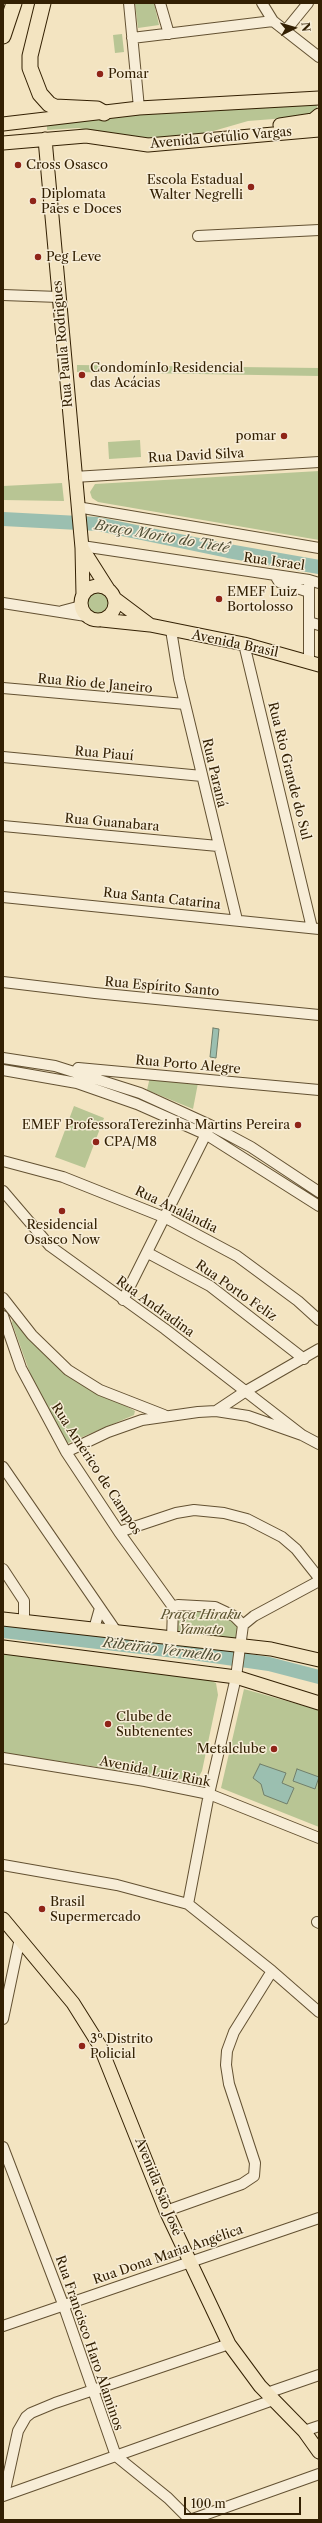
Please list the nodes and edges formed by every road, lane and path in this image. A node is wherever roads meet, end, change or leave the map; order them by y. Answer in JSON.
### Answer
{"nodes":[{"id":1,"x":14,"y":3,"type":"edge"},
{"id":2,"x":43,"y":3,"type":"edge"},
{"id":3,"x":129,"y":3,"type":"edge"},
{"id":4,"x":160,"y":3,"type":"edge"},
{"id":5,"x":262,"y":3,"type":"edge"},
{"id":6,"x":308,"y":3,"type":"edge"},
{"id":7,"x":274,"y":21,"type":"junction"},
{"id":8,"x":286,"y":30,"type":"junction"},
{"id":9,"x":169,"y":34,"type":"junction"},
{"id":10,"x":3,"y":36,"type":"edge"},
{"id":11,"x":132,"y":38,"type":"junction"},
{"id":12,"x":319,"y":57,"type":"edge"},
{"id":13,"x":319,"y":98,"type":"edge"},
{"id":14,"x":139,"y":108,"type":"junction"},
{"id":15,"x":104,"y":113,"type":"junction"},
{"id":16,"x":319,"y":115,"type":"edge"},
{"id":17,"x":3,"y":124,"type":"edge"},
{"id":18,"x":319,"y":130,"type":"edge"},
{"id":19,"x":45,"y":139,"type":"junction"},
{"id":20,"x":216,"y":139,"type":"junction"},
{"id":21,"x":3,"y":143,"type":"edge"},
{"id":22,"x":319,"y":230,"type":"edge"},
{"id":23,"x":198,"y":236,"type":"dead end"},
{"id":24,"x":3,"y":296,"type":"edge"},
{"id":25,"x":59,"y":297,"type":"junction"},
{"id":26,"x":319,"y":462,"type":"edge"},
{"id":27,"x":74,"y":477,"type":"junction"},
{"id":28,"x":78,"y":511,"type":"junction"},
{"id":29,"x":82,"y":544,"type":"junction"},
{"id":30,"x":319,"y":548,"type":"edge"},
{"id":31,"x":275,"y":575,"type":"junction"},
{"id":32,"x":309,"y":580,"type":"junction"},
{"id":33,"x":319,"y":583,"type":"edge"},
{"id":34,"x":309,"y":592,"type":"junction"},
{"id":35,"x":111,"y":593,"type":"junction"},
{"id":36,"x":3,"y":603,"type":"edge"},
{"id":37,"x":83,"y":605,"type":"junction"},
{"id":38,"x":102,"y":620,"type":"junction"},
{"id":39,"x":309,"y":622,"type":"junction"},
{"id":40,"x":150,"y":625,"type":"junction"},
{"id":41,"x":319,"y":625,"type":"edge"},
{"id":42,"x":171,"y":630,"type":"junction"},
{"id":43,"x":244,"y":644,"type":"junction"},
{"id":44,"x":314,"y":663,"type":"edge"},
{"id":45,"x":3,"y":688,"type":"edge"},
{"id":46,"x":185,"y":704,"type":"junction"},
{"id":47,"x":3,"y":757,"type":"edge"},
{"id":48,"x":202,"y":776,"type":"junction"},
{"id":49,"x":3,"y":826,"type":"edge"},
{"id":50,"x":218,"y":846,"type":"junction"},
{"id":51,"x":3,"y":897,"type":"edge"},
{"id":52,"x":237,"y":920,"type":"junction"},
{"id":53,"x":316,"y":929,"type":"edge"},
{"id":54,"x":3,"y":982,"type":"edge"},
{"id":55,"x":319,"y":1015,"type":"edge"},
{"id":56,"x":3,"y":1058,"type":"edge"},
{"id":57,"x":55,"y":1066,"type":"junction"},
{"id":58,"x":3,"y":1070,"type":"edge"},
{"id":59,"x":319,"y":1090,"type":"edge"},
{"id":60,"x":208,"y":1130,"type":"junction"},
{"id":61,"x":3,"y":1161,"type":"edge"},
{"id":62,"x":3,"y":1191,"type":"edge"},
{"id":63,"x":319,"y":1192,"type":"edge"},
{"id":64,"x":319,"y":1206,"type":"edge"},
{"id":65,"x":166,"y":1218,"type":"junction"},
{"id":66,"x":148,"y":1253,"type":"junction"},
{"id":67,"x":3,"y":1298,"type":"edge"},
{"id":68,"x":123,"y":1300,"type":"junction"},
{"id":69,"x":3,"y":1316,"type":"edge"},
{"id":70,"x":319,"y":1320,"type":"edge"},
{"id":71,"x":319,"y":1349,"type":"edge"},
{"id":72,"x":304,"y":1359,"type":"junction"},
{"id":73,"x":246,"y":1390,"type":"junction"},
{"id":74,"x":216,"y":1411,"type":"junction"},
{"id":75,"x":164,"y":1415,"type":"junction"},
{"id":76,"x":302,"y":1435,"type":"junction"},
{"id":77,"x":319,"y":1444,"type":"edge"},
{"id":78,"x":66,"y":1452,"type":"junction"},
{"id":79,"x":3,"y":1467,"type":"edge"},
{"id":80,"x":119,"y":1532,"type":"junction"},
{"id":81,"x":3,"y":1569,"type":"edge"},
{"id":82,"x":319,"y":1578,"type":"edge"},
{"id":83,"x":319,"y":1581,"type":"edge"},
{"id":84,"x":173,"y":1606,"type":"junction"},
{"id":85,"x":100,"y":1608,"type":"junction"},
{"id":86,"x":3,"y":1619,"type":"edge"},
{"id":87,"x":24,"y":1621,"type":"junction"},
{"id":88,"x":243,"y":1625,"type":"junction"},
{"id":89,"x":94,"y":1629,"type":"junction"},
{"id":90,"x":116,"y":1631,"type":"junction"},
{"id":91,"x":172,"y":1639,"type":"junction"},
{"id":92,"x":240,"y":1645,"type":"junction"},
{"id":93,"x":3,"y":1647,"type":"edge"},
{"id":94,"x":319,"y":1660,"type":"edge"},
{"id":95,"x":236,"y":1677,"type":"junction"},
{"id":96,"x":319,"y":1703,"type":"edge"},
{"id":97,"x":3,"y":1758,"type":"edge"},
{"id":98,"x":209,"y":1794,"type":"junction"},
{"id":99,"x":319,"y":1838,"type":"edge"},
{"id":100,"x":3,"y":1865,"type":"edge"},
{"id":101,"x":188,"y":1904,"type":"junction"},
{"id":102,"x":3,"y":1918,"type":"edge"},
{"id":103,"x":20,"y":1938,"type":"junction"},
{"id":104,"x":272,"y":1971,"type":"junction"},
{"id":105,"x":319,"y":2012,"type":"edge"},
{"id":106,"x":3,"y":2020,"type":"edge"},
{"id":107,"x":3,"y":2146,"type":"edge"},
{"id":108,"x":166,"y":2212,"type":"junction"},
{"id":109,"x":319,"y":2218,"type":"edge"},
{"id":110,"x":189,"y":2262,"type":"junction"},
{"id":111,"x":63,"y":2304,"type":"junction"},
{"id":112,"x":3,"y":2326,"type":"edge"},
{"id":113,"x":229,"y":2344,"type":"junction"},
{"id":114,"x":319,"y":2375,"type":"edge"},
{"id":115,"x":93,"y":2390,"type":"junction"},
{"id":116,"x":270,"y":2397,"type":"junction"},
{"id":117,"x":319,"y":2426,"type":"edge"},
{"id":118,"x":304,"y":2431,"type":"junction"},
{"id":119,"x":319,"y":2452,"type":"edge"},
{"id":120,"x":116,"y":2456,"type":"junction"},
{"id":121,"x":319,"y":2474,"type":"edge"},
{"id":122,"x":6,"y":2476,"type":"edge"},
{"id":123,"x":3,"y":2494,"type":"edge"},
{"id":124,"x":190,"y":2520,"type":"edge"}],
"edges":[{"from":1,"to":10,"type":"highway"},
{"from":2,"to":15,"type":"highway"},
{"from":3,"to":11,"type":"street"},
{"from":4,"to":9,"type":"street"},
{"from":5,"to":7,"type":"street"},
{"from":6,"to":8,"type":"street"},
{"from":7,"to":8,"type":"street"},
{"from":7,"to":9,"type":"street"},
{"from":8,"to":12,"type":"street"},
{"from":9,"to":11,"type":"street"},
{"from":11,"to":14,"type":"street"},
{"from":13,"to":14,"type":"main road"},
{"from":14,"to":15,"type":"main road"},
{"from":15,"to":17,"type":"main road"},
{"from":16,"to":20,"type":"main road"},
{"from":18,"to":20,"type":"main road","name":"Avenida Getúlio Vargas"},
{"from":19,"to":20,"type":"main road","name":"Avenida Getúlio Vargas"},
{"from":19,"to":21,"type":"main road","name":"Avenida Getúlio Vargas"},
{"from":19,"to":25,"type":"main road","name":"Rua Paula Rodrigues"},
{"from":22,"to":23,"type":"street"},
{"from":24,"to":25,"type":"street"},
{"from":25,"to":27,"type":"main road","name":"Rua Paula Rodrigues"},
{"from":26,"to":27,"type":"street","name":"Rua David Silva"},
{"from":27,"to":28,"type":"main road","name":"Rua Paula Rodrigues"},
{"from":28,"to":29,"type":"main road","name":"Rua Paula Rodrigues"},
{"from":28,"to":30,"type":"street"},
{"from":29,"to":31,"type":"street","name":"Rua Israel"},
{"from":29,"to":35,"type":"main road","name":"Rua Paula Rodrigues"},
{"from":29,"to":37,"type":"main road","name":"Rua Paula Rodrigues"},
{"from":31,"to":32,"type":"street","name":"Rua Israel"},
{"from":31,"to":34,"type":"street"},
{"from":32,"to":33,"type":"street","name":"Rua Israel"},
{"from":32,"to":34,"type":"street"},
{"from":34,"to":39,"type":"street"},
{"from":35,"to":37,"type":"main road"},
{"from":35,"to":38,"type":"main road"},
{"from":35,"to":40,"type":"main road","name":"Avenida Brasil"},
{"from":36,"to":37,"type":"street"},
{"from":37,"to":38,"type":"main road"},
{"from":38,"to":40,"type":"main road","name":"Avenida Brasil"},
{"from":39,"to":41,"type":"street"},
{"from":39,"to":44,"type":"street"},
{"from":40,"to":42,"type":"main road","name":"Avenida Brasil"},
{"from":42,"to":43,"type":"main road","name":"Avenida Brasil"},
{"from":42,"to":46,"type":"street","name":"Rua Paraná"},
{"from":43,"to":44,"type":"main road","name":"Avenida Brasil"},
{"from":43,"to":53,"type":"street","name":"Rua Rio Grande do Sul"},
{"from":45,"to":46,"type":"street","name":"Rua Rio de Janeiro"},
{"from":46,"to":48,"type":"street","name":"Rua Paraná"},
{"from":47,"to":48,"type":"street","name":"Rua Piauí"},
{"from":48,"to":50,"type":"street","name":"Rua Paraná"},
{"from":49,"to":50,"type":"street","name":"Rua Guanabara"},
{"from":50,"to":52,"type":"street","name":"Rua Paraná"},
{"from":51,"to":52,"type":"street","name":"Rua Santa Catarina"},
{"from":52,"to":53,"type":"street","name":"Rua Santa Catarina"},
{"from":54,"to":55,"type":"street","name":"Rua Espírito Santo"},
{"from":56,"to":57,"type":"street"},
{"from":57,"to":59,"type":"street","name":"Rua Porto Alegre"},
{"from":57,"to":60,"type":"street"},
{"from":58,"to":60,"type":"street"},
{"from":60,"to":63,"type":"street"},
{"from":60,"to":64,"type":"street"},
{"from":60,"to":65,"type":"street"},
{"from":61,"to":65,"type":"street","name":"Rua Analândia"},
{"from":62,"to":68,"type":"street","name":"Rua Andradina"},
{"from":65,"to":66,"type":"street"},
{"from":65,"to":70,"type":"street","name":"Rua Analândia"},
{"from":66,"to":68,"type":"street"},
{"from":66,"to":72,"type":"street","name":"Rua Porto Feliz"},
{"from":67,"to":75,"type":"street"},
{"from":68,"to":73,"type":"street","name":"Rua Andradina"},
{"from":69,"to":78,"type":"street","name":"Rua Américo de Campos"},
{"from":71,"to":72,"type":"street"},
{"from":72,"to":73,"type":"street"},
{"from":73,"to":74,"type":"street"},
{"from":73,"to":76,"type":"street","name":"Rua Andradina"},
{"from":74,"to":75,"type":"street"},
{"from":74,"to":76,"type":"street"},
{"from":75,"to":78,"type":"street"},
{"from":76,"to":77,"type":"street"},
{"from":78,"to":80,"type":"street","name":"Rua Américo de Campos"},
{"from":79,"to":85,"type":"street"},
{"from":80,"to":82,"type":"street"},
{"from":80,"to":84,"type":"street","name":"Rua Américo de Campos"},
{"from":81,"to":87,"type":"street"},
{"from":83,"to":88,"type":"street"},
{"from":84,"to":88,"type":"street"},
{"from":84,"to":91,"type":"street"},
{"from":85,"to":89,"type":"street"},
{"from":85,"to":90,"type":"street"},
{"from":86,"to":87,"type":"main road"},
{"from":87,"to":89,"type":"main road"},
{"from":88,"to":92,"type":"street"},
{"from":89,"to":90,"type":"main road"},
{"from":90,"to":91,"type":"main road"},
{"from":91,"to":92,"type":"main road"},
{"from":92,"to":94,"type":"main road"},
{"from":92,"to":95,"type":"street"},
{"from":93,"to":95,"type":"main road"},
{"from":95,"to":96,"type":"main road"},
{"from":95,"to":98,"type":"street"},
{"from":97,"to":98,"type":"street","name":"Avenida Luiz Rink"},
{"from":98,"to":99,"type":"street","name":"Avenida Luiz Rink"},
{"from":98,"to":101,"type":"street"},
{"from":100,"to":101,"type":"street"},
{"from":101,"to":104,"type":"street"},
{"from":102,"to":103,"type":"main road","name":"Avenida São José"},
{"from":103,"to":106,"type":"street"},
{"from":103,"to":108,"type":"main road","name":"Avenida São José"},
{"from":104,"to":105,"type":"street"},
{"from":104,"to":108,"type":"street"},
{"from":107,"to":111,"type":"street","name":"Rua Francisco Haro Alaminos"},
{"from":108,"to":110,"type":"main road","name":"Avenida São José"},
{"from":109,"to":110,"type":"street","name":"Rua Dona Maria Angélica"},
{"from":110,"to":111,"type":"street","name":"Rua Dona Maria Angélica"},
{"from":110,"to":113,"type":"main road","name":"Avenida São José"},
{"from":111,"to":112,"type":"street","name":"Rua Dona Maria Angélica"},
{"from":111,"to":115,"type":"street","name":"Rua Francisco Haro Alaminos"},
{"from":113,"to":115,"type":"street"},
{"from":113,"to":116,"type":"main road","name":"Avenida São José"},
{"from":114,"to":116,"type":"street"},
{"from":115,"to":120,"type":"street","name":"Rua Francisco Haro Alaminos"},
{"from":115,"to":122,"type":"street"},
{"from":116,"to":118,"type":"main road","name":"Avenida São José"},
{"from":116,"to":120,"type":"street"},
{"from":117,"to":118,"type":"street"},
{"from":118,"to":119,"type":"main road","name":"Avenida São José"},
{"from":120,"to":123,"type":"street"},
{"from":120,"to":124,"type":"street"},
{"from":121,"to":124,"type":"street"},
{"from":122,"to":123,"type":"street"}]}
